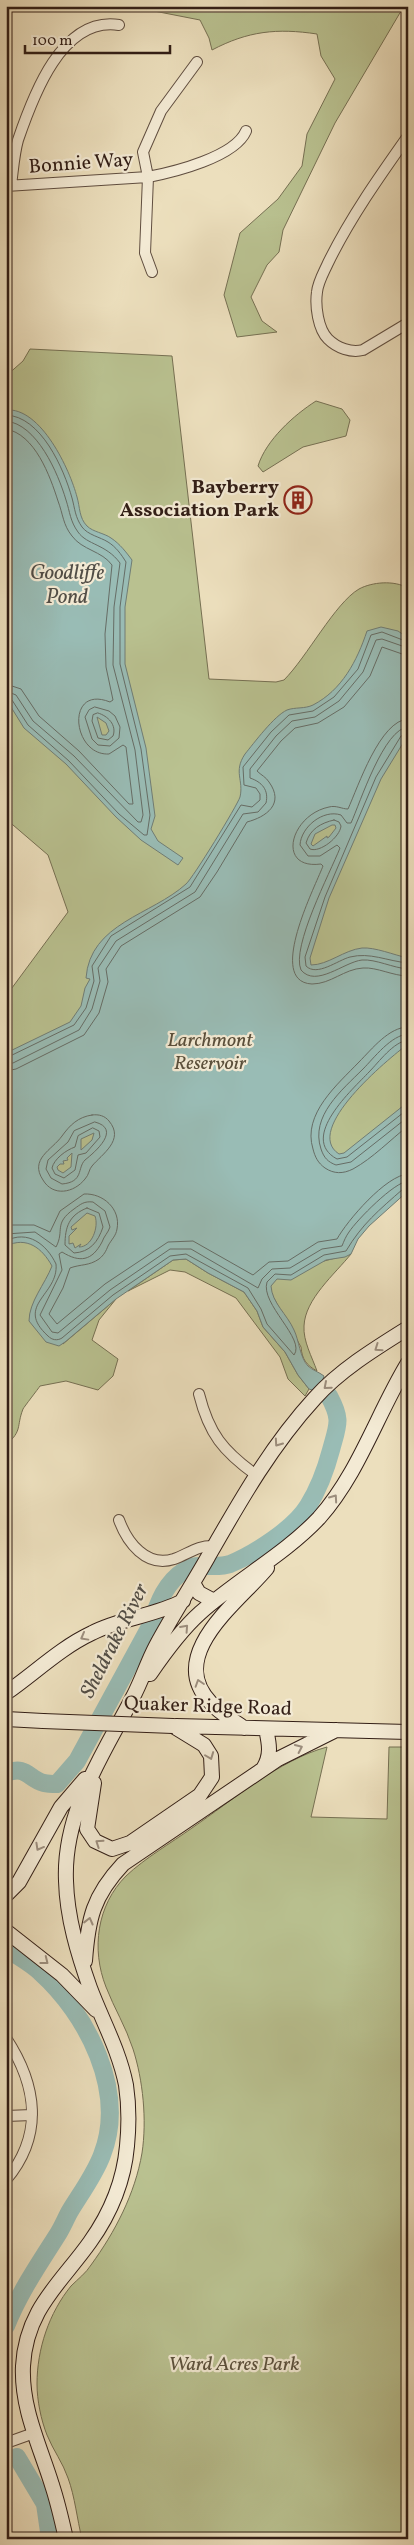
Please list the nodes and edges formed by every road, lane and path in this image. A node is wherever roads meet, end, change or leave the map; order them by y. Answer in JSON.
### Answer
{"nodes":[{"id":1,"x":119,"y":25,"type":"dead end"},
{"id":2,"x":197,"y":62,"type":"dead end"},
{"id":3,"x":246,"y":131,"type":"dead end"},
{"id":4,"x":408,"y":136,"type":"edge"},
{"id":5,"x":148,"y":177,"type":"junction"},
{"id":6,"x":8,"y":186,"type":"edge"},
{"id":7,"x":152,"y":272,"type":"dead end"},
{"id":8,"x":408,"y":323,"type":"edge"},
{"id":9,"x":408,"y":1328,"type":"edge"},
{"id":10,"x":408,"y":1363,"type":"edge"},
{"id":11,"x":199,"y":1394,"type":"dead end"},
{"id":12,"x":256,"y":1475,"type":"junction"},
{"id":13,"x":119,"y":1520,"type":"dead end"},
{"id":14,"x":211,"y":1552,"type":"junction"},
{"id":15,"x":281,"y":1552,"type":"junction"},
{"id":16,"x":196,"y":1578,"type":"junction"},
{"id":17,"x":183,"y":1600,"type":"junction"},
{"id":18,"x":214,"y":1601,"type":"junction"},
{"id":19,"x":6,"y":1693,"type":"edge"},
{"id":20,"x":134,"y":1695,"type":"junction"},
{"id":21,"x":6,"y":1719,"type":"edge"},
{"id":22,"x":173,"y":1726,"type":"junction"},
{"id":23,"x":245,"y":1728,"type":"junction"},
{"id":24,"x":266,"y":1728,"type":"junction"},
{"id":25,"x":336,"y":1730,"type":"junction"},
{"id":26,"x":408,"y":1732,"type":"edge"},
{"id":27,"x":97,"y":1765,"type":"junction"},
{"id":28,"x":263,"y":1769,"type":"junction"},
{"id":29,"x":6,"y":1895,"type":"edge"},
{"id":30,"x":6,"y":1931,"type":"edge"},
{"id":31,"x":84,"y":1970,"type":"junction"},
{"id":32,"x":102,"y":2016,"type":"junction"},
{"id":33,"x":6,"y":2038,"type":"edge"},
{"id":34,"x":6,"y":2116,"type":"edge"},
{"id":35,"x":32,"y":2116,"type":"junction"},
{"id":36,"x":6,"y":2180,"type":"edge"},
{"id":37,"x":34,"y":2433,"type":"junction"},
{"id":38,"x":6,"y":2444,"type":"edge"},
{"id":39,"x":66,"y":2539,"type":"edge"}],
"edges":[{"from":1,"to":6,"type":"street"},
{"from":2,"to":5,"type":"street","name":"Bonnie Way"},
{"from":3,"to":5,"type":"street"},
{"from":4,"to":8,"type":"street"},
{"from":5,"to":6,"type":"street","name":"Bonnie Way"},
{"from":5,"to":7,"type":"street"},
{"from":9,"to":12,"type":"street","one_way":true},
{"from":15,"to":10,"type":"street","one_way":true},
{"from":11,"to":12,"type":"street"},
{"from":12,"to":14,"type":"street"},
{"from":13,"to":14,"type":"street"},
{"from":14,"to":16,"type":"street"},
{"from":15,"to":18,"type":"street"},
{"from":23,"to":15,"type":"street","one_way":true},
{"from":16,"to":17,"type":"street"},
{"from":16,"to":18,"type":"street"},
{"from":17,"to":19,"type":"street","one_way":true},
{"from":17,"to":20,"type":"street"},
{"from":20,"to":18,"type":"street","one_way":true},
{"from":20,"to":27,"type":"street"},
{"from":21,"to":22,"type":"street","name":"Quaker Ridge Road","bridge":true},
{"from":22,"to":23,"type":"street","name":"Quaker Ridge Road"},
{"from":22,"to":27,"type":"street","one_way":true},
{"from":23,"to":24,"type":"street","name":"Quaker Ridge Road"},
{"from":24,"to":25,"type":"street","name":"Quaker Ridge Road"},
{"from":24,"to":28,"type":"street"},
{"from":25,"to":26,"type":"street","name":"Quaker Ridge Road"},
{"from":28,"to":25,"type":"street","one_way":true},
{"from":27,"to":29,"type":"street","one_way":true},
{"from":27,"to":31,"type":"street"},
{"from":31,"to":28,"type":"street","one_way":true},
{"from":30,"to":32,"type":"street","one_way":true},
{"from":31,"to":32,"type":"street"},
{"from":32,"to":37,"type":"street"},
{"from":33,"to":35,"type":"street"},
{"from":34,"to":35,"type":"street"},
{"from":35,"to":36,"type":"street"},
{"from":37,"to":38,"type":"street"},
{"from":37,"to":39,"type":"street"}]}
